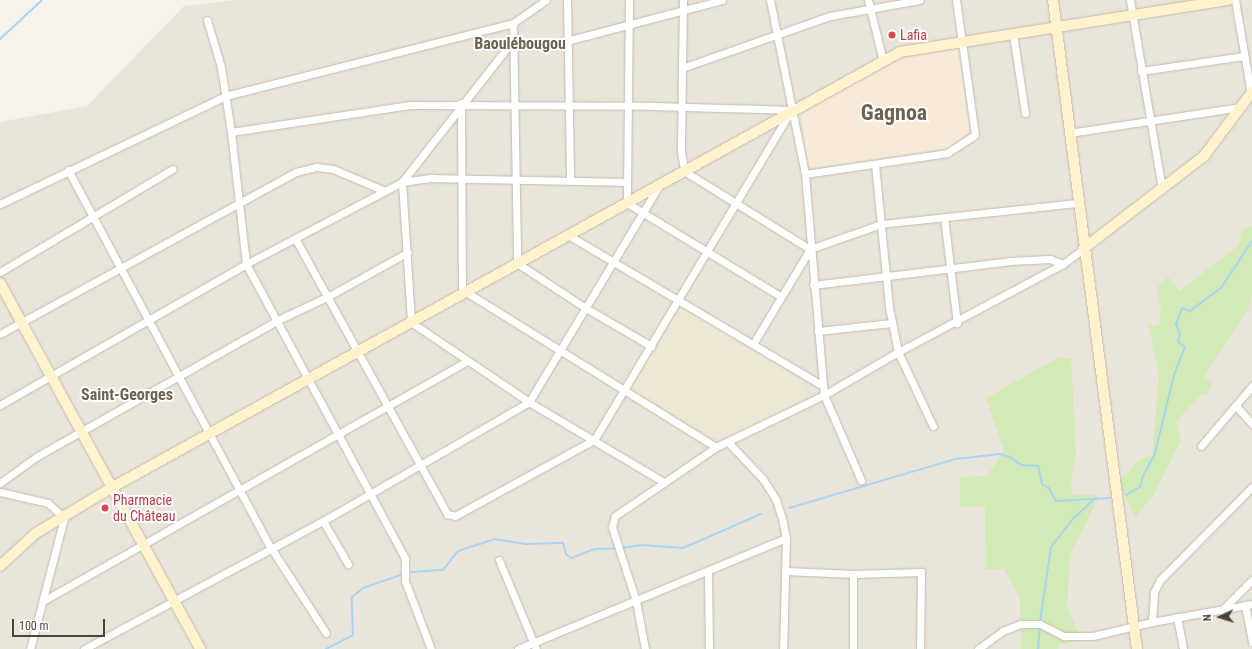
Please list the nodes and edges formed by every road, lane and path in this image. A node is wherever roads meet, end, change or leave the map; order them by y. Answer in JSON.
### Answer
{"nodes":[{"id":1,"x":546,"y":0,"type":"edge"},
{"id":2,"x":567,"y":0,"type":"edge"},
{"id":3,"x":629,"y":0,"type":"edge"},
{"id":4,"x":683,"y":0,"type":"edge"},
{"id":5,"x":722,"y":0,"type":"edge"},
{"id":6,"x":770,"y":0,"type":"edge"},
{"id":7,"x":920,"y":0,"type":"edge"},
{"id":8,"x":956,"y":0,"type":"edge"},
{"id":9,"x":1053,"y":0,"type":"edge"},
{"id":10,"x":1130,"y":0,"type":"edge"},
{"id":11,"x":1230,"y":0,"type":"edge"},
{"id":12,"x":1235,"y":0,"type":"edge"},
{"id":13,"x":869,"y":4,"type":"edge"},
{"id":14,"x":682,"y":13,"type":"junction"},
{"id":15,"x":1133,"y":15,"type":"junction"},
{"id":16,"x":207,"y":20,"type":"dead end"},
{"id":17,"x":513,"y":23,"type":"junction"},
{"id":18,"x":629,"y":25,"type":"junction"},
{"id":19,"x":1056,"y":28,"type":"junction"},
{"id":20,"x":778,"y":34,"type":"junction"},
{"id":21,"x":1013,"y":34,"type":"junction"},
{"id":22,"x":514,"y":39,"type":"junction"},
{"id":23,"x":570,"y":40,"type":"junction"},
{"id":24,"x":963,"y":42,"type":"junction"},
{"id":25,"x":1244,"y":56,"type":"junction"},
{"id":26,"x":883,"y":61,"type":"junction"},
{"id":27,"x":682,"y":68,"type":"junction"},
{"id":28,"x":1142,"y":71,"type":"junction"},
{"id":29,"x":1252,"y":93,"type":"edge"},
{"id":30,"x":226,"y":96,"type":"junction"},
{"id":31,"x":461,"y":103,"type":"junction"},
{"id":32,"x":570,"y":105,"type":"junction"},
{"id":33,"x":628,"y":105,"type":"junction"},
{"id":34,"x":682,"y":106,"type":"junction"},
{"id":35,"x":515,"y":107,"type":"junction"},
{"id":36,"x":1242,"y":107,"type":"junction"},
{"id":37,"x":792,"y":110,"type":"junction"},
{"id":38,"x":1025,"y":113,"type":"dead end"},
{"id":39,"x":1149,"y":121,"type":"junction"},
{"id":40,"x":231,"y":132,"type":"junction"},
{"id":41,"x":1069,"y":133,"type":"junction"},
{"id":42,"x":875,"y":164,"type":"junction"},
{"id":43,"x":173,"y":169,"type":"dead end"},
{"id":44,"x":68,"y":170,"type":"junction"},
{"id":45,"x":684,"y":171,"type":"junction"},
{"id":46,"x":805,"y":174,"type":"junction"},
{"id":47,"x":462,"y":178,"type":"junction"},
{"id":48,"x":517,"y":179,"type":"junction"},
{"id":49,"x":570,"y":180,"type":"junction"},
{"id":50,"x":402,"y":182,"type":"junction"},
{"id":51,"x":625,"y":182,"type":"junction"},
{"id":52,"x":660,"y":184,"type":"junction"},
{"id":53,"x":1162,"y":189,"type":"junction"},
{"id":54,"x":385,"y":191,"type":"junction"},
{"id":55,"x":239,"y":202,"type":"junction"},
{"id":56,"x":627,"y":202,"type":"junction"},
{"id":57,"x":1078,"y":203,"type":"junction"},
{"id":58,"x":0,"y":204,"type":"edge"},
{"id":59,"x":737,"y":206,"type":"junction"},
{"id":60,"x":642,"y":213,"type":"junction"},
{"id":61,"x":92,"y":215,"type":"junction"},
{"id":62,"x":944,"y":217,"type":"junction"},
{"id":63,"x":881,"y":224,"type":"junction"},
{"id":64,"x":568,"y":235,"type":"junction"},
{"id":65,"x":296,"y":240,"type":"junction"},
{"id":66,"x":810,"y":249,"type":"junction"},
{"id":67,"x":1084,"y":249,"type":"junction"},
{"id":68,"x":408,"y":252,"type":"junction"},
{"id":69,"x":709,"y":252,"type":"junction"},
{"id":70,"x":613,"y":260,"type":"junction"},
{"id":71,"x":517,"y":263,"type":"junction"},
{"id":72,"x":246,"y":264,"type":"junction"},
{"id":73,"x":1063,"y":264,"type":"junction"},
{"id":74,"x":120,"y":266,"type":"junction"},
{"id":75,"x":950,"y":269,"type":"junction"},
{"id":76,"x":0,"y":272,"type":"edge"},
{"id":77,"x":886,"y":276,"type":"junction"},
{"id":78,"x":0,"y":283,"type":"edge"},
{"id":79,"x":813,"y":285,"type":"junction"},
{"id":80,"x":464,"y":293,"type":"junction"},
{"id":81,"x":329,"y":296,"type":"junction"},
{"id":82,"x":780,"y":296,"type":"junction"},
{"id":83,"x":679,"y":300,"type":"junction"},
{"id":84,"x":584,"y":307,"type":"junction"},
{"id":85,"x":149,"y":319,"type":"junction"},
{"id":86,"x":278,"y":320,"type":"junction"},
{"id":87,"x":22,"y":321,"type":"junction"},
{"id":88,"x":411,"y":322,"type":"junction"},
{"id":89,"x":892,"y":323,"type":"junction"},
{"id":90,"x":957,"y":323,"type":"junction"},
{"id":91,"x":818,"y":331,"type":"junction"},
{"id":92,"x":0,"y":334,"type":"edge"},
{"id":93,"x":753,"y":344,"type":"junction"},
{"id":94,"x":651,"y":346,"type":"junction"},
{"id":95,"x":558,"y":349,"type":"junction"},
{"id":96,"x":357,"y":351,"type":"junction"},
{"id":97,"x":898,"y":352,"type":"junction"},
{"id":98,"x":468,"y":361,"type":"junction"},
{"id":99,"x":51,"y":375,"type":"junction"},
{"id":100,"x":180,"y":377,"type":"junction"},
{"id":101,"x":308,"y":379,"type":"junction"},
{"id":102,"x":822,"y":386,"type":"junction"},
{"id":103,"x":1252,"y":386,"type":"edge"},
{"id":104,"x":624,"y":390,"type":"junction"},
{"id":105,"x":824,"y":395,"type":"junction"},
{"id":106,"x":528,"y":402,"type":"junction"},
{"id":107,"x":0,"y":405,"type":"edge"},
{"id":108,"x":388,"y":406,"type":"junction"},
{"id":109,"x":1236,"y":406,"type":"junction"},
{"id":110,"x":1252,"y":424,"type":"edge"},
{"id":111,"x":933,"y":426,"type":"dead end"},
{"id":112,"x":211,"y":432,"type":"junction"},
{"id":113,"x":82,"y":433,"type":"junction"},
{"id":114,"x":339,"y":434,"type":"junction"},
{"id":115,"x":594,"y":440,"type":"junction"},
{"id":116,"x":728,"y":442,"type":"junction"},
{"id":117,"x":1201,"y":446,"type":"dead end"},
{"id":118,"x":716,"y":447,"type":"junction"},
{"id":119,"x":420,"y":466,"type":"junction"},
{"id":120,"x":861,"y":480,"type":"dead end"},
{"id":121,"x":664,"y":482,"type":"junction"},
{"id":122,"x":0,"y":483,"type":"edge"},
{"id":123,"x":1252,"y":487,"type":"edge"},
{"id":124,"x":111,"y":488,"type":"junction"},
{"id":125,"x":239,"y":490,"type":"junction"},
{"id":126,"x":0,"y":492,"type":"edge"},
{"id":127,"x":372,"y":493,"type":"junction"},
{"id":128,"x":64,"y":518,"type":"junction"},
{"id":129,"x":323,"y":521,"type":"junction"},
{"id":130,"x":786,"y":538,"type":"junction"},
{"id":131,"x":143,"y":545,"type":"junction"},
{"id":132,"x":271,"y":548,"type":"junction"},
{"id":133,"x":499,"y":560,"type":"dead end"},
{"id":134,"x":348,"y":564,"type":"dead end"},
{"id":135,"x":0,"y":566,"type":"edge"},
{"id":136,"x":786,"y":571,"type":"junction"},
{"id":137,"x":708,"y":572,"type":"junction"},
{"id":138,"x":852,"y":574,"type":"junction"},
{"id":139,"x":1252,"y":580,"type":"edge"},
{"id":140,"x":43,"y":601,"type":"junction"},
{"id":141,"x":636,"y":601,"type":"junction"},
{"id":142,"x":174,"y":602,"type":"junction"},
{"id":143,"x":1249,"y":605,"type":"edge"},
{"id":144,"x":1222,"y":610,"type":"junction"},
{"id":145,"x":1177,"y":617,"type":"junction"},
{"id":146,"x":1152,"y":622,"type":"junction"},
{"id":147,"x":1133,"y":626,"type":"junction"},
{"id":148,"x":326,"y":633,"type":"dead end"},
{"id":149,"x":1252,"y":642,"type":"edge"},
{"id":150,"x":535,"y":646,"type":"edge"},
{"id":151,"x":30,"y":649,"type":"edge"},
{"id":152,"x":84,"y":649,"type":"edge"},
{"id":153,"x":199,"y":649,"type":"edge"},
{"id":154,"x":432,"y":649,"type":"edge"},
{"id":155,"x":518,"y":649,"type":"edge"},
{"id":156,"x":645,"y":649,"type":"edge"},
{"id":157,"x":710,"y":649,"type":"edge"},
{"id":158,"x":783,"y":649,"type":"edge"},
{"id":159,"x":853,"y":649,"type":"edge"},
{"id":160,"x":920,"y":649,"type":"edge"},
{"id":161,"x":978,"y":649,"type":"edge"},
{"id":162,"x":1137,"y":649,"type":"edge"},
{"id":163,"x":1184,"y":649,"type":"edge"}],
"edges":[{"from":1,"to":17,"type":"street"},
{"from":2,"to":23,"type":"street"},
{"from":3,"to":18,"type":"street"},
{"from":4,"to":14,"type":"street"},
{"from":5,"to":14,"type":"street"},
{"from":6,"to":20,"type":"street"},
{"from":7,"to":13,"type":"street"},
{"from":8,"to":24,"type":"street"},
{"from":9,"to":19,"type":"street"},
{"from":10,"to":15,"type":"street"},
{"from":11,"to":15,"type":"street"},
{"from":12,"to":25,"type":"street"},
{"from":13,"to":20,"type":"street"},
{"from":13,"to":26,"type":"street"},
{"from":14,"to":18,"type":"street"},
{"from":14,"to":27,"type":"street"},
{"from":15,"to":19,"type":"street"},
{"from":15,"to":28,"type":"street"},
{"from":16,"to":30,"type":"street"},
{"from":17,"to":22,"type":"street"},
{"from":17,"to":30,"type":"street"},
{"from":18,"to":23,"type":"street"},
{"from":18,"to":33,"type":"street"},
{"from":19,"to":21,"type":"street"},
{"from":19,"to":41,"type":"street"},
{"from":20,"to":27,"type":"street"},
{"from":20,"to":37,"type":"street"},
{"from":21,"to":24,"type":"street"},
{"from":21,"to":38,"type":"street"},
{"from":22,"to":31,"type":"street"},
{"from":22,"to":35,"type":"street"},
{"from":23,"to":32,"type":"street"},
{"from":24,"to":26,"type":"street"},
{"from":24,"to":42,"type":"street"},
{"from":25,"to":28,"type":"street"},
{"from":25,"to":29,"type":"street"},
{"from":26,"to":37,"type":"street"},
{"from":27,"to":34,"type":"street"},
{"from":28,"to":39,"type":"street"},
{"from":29,"to":36,"type":"street"},
{"from":30,"to":40,"type":"street"},
{"from":30,"to":44,"type":"street"},
{"from":31,"to":35,"type":"street"},
{"from":31,"to":40,"type":"street"},
{"from":31,"to":47,"type":"street"},
{"from":31,"to":50,"type":"street"},
{"from":32,"to":33,"type":"street"},
{"from":32,"to":35,"type":"street"},
{"from":32,"to":49,"type":"street"},
{"from":33,"to":34,"type":"street"},
{"from":33,"to":51,"type":"street"},
{"from":34,"to":37,"type":"street"},
{"from":34,"to":45,"type":"street"},
{"from":35,"to":48,"type":"street"},
{"from":36,"to":39,"type":"street"},
{"from":36,"to":53,"type":"street"},
{"from":37,"to":45,"type":"street"},
{"from":37,"to":46,"type":"street"},
{"from":37,"to":59,"type":"street"},
{"from":39,"to":41,"type":"street"},
{"from":39,"to":53,"type":"street"},
{"from":40,"to":55,"type":"street"},
{"from":41,"to":57,"type":"street"},
{"from":42,"to":46,"type":"street"},
{"from":42,"to":63,"type":"street"},
{"from":43,"to":61,"type":"street"},
{"from":44,"to":58,"type":"street"},
{"from":44,"to":61,"type":"street"},
{"from":45,"to":52,"type":"street"},
{"from":45,"to":59,"type":"street"},
{"from":46,"to":66,"type":"street"},
{"from":47,"to":48,"type":"street"},
{"from":47,"to":50,"type":"street"},
{"from":47,"to":80,"type":"street"},
{"from":48,"to":49,"type":"street"},
{"from":48,"to":71,"type":"street"},
{"from":49,"to":51,"type":"street"},
{"from":50,"to":54,"type":"street"},
{"from":50,"to":68,"type":"street"},
{"from":51,"to":56,"type":"street"},
{"from":52,"to":56,"type":"street"},
{"from":52,"to":60,"type":"street"},
{"from":53,"to":67,"type":"street"},
{"from":54,"to":55,"type":"street"},
{"from":54,"to":65,"type":"street"},
{"from":55,"to":72,"type":"street"},
{"from":55,"to":74,"type":"street"},
{"from":56,"to":60,"type":"street"},
{"from":56,"to":64,"type":"street"},
{"from":57,"to":62,"type":"street"},
{"from":57,"to":67,"type":"street"},
{"from":59,"to":66,"type":"street"},
{"from":59,"to":69,"type":"street"},
{"from":60,"to":69,"type":"street"},
{"from":60,"to":70,"type":"street"},
{"from":61,"to":74,"type":"street"},
{"from":61,"to":76,"type":"street"},
{"from":62,"to":63,"type":"street"},
{"from":62,"to":75,"type":"street"},
{"from":63,"to":66,"type":"street"},
{"from":63,"to":77,"type":"street"},
{"from":64,"to":70,"type":"street"},
{"from":64,"to":71,"type":"street"},
{"from":65,"to":72,"type":"street"},
{"from":65,"to":81,"type":"street"},
{"from":66,"to":79,"type":"street"},
{"from":66,"to":82,"type":"street"},
{"from":67,"to":73,"type":"street"},
{"from":67,"to":147,"type":"street"},
{"from":68,"to":81,"type":"street"},
{"from":68,"to":88,"type":"street"},
{"from":69,"to":82,"type":"street"},
{"from":69,"to":83,"type":"street"},
{"from":70,"to":83,"type":"street"},
{"from":70,"to":84,"type":"street"},
{"from":71,"to":80,"type":"street"},
{"from":71,"to":84,"type":"street"},
{"from":72,"to":85,"type":"street"},
{"from":72,"to":86,"type":"street"},
{"from":73,"to":75,"type":"street"},
{"from":73,"to":90,"type":"street"},
{"from":74,"to":85,"type":"street"},
{"from":74,"to":87,"type":"street"},
{"from":75,"to":77,"type":"street"},
{"from":75,"to":90,"type":"street"},
{"from":77,"to":79,"type":"street"},
{"from":77,"to":89,"type":"street"},
{"from":78,"to":87,"type":"street"},
{"from":79,"to":91,"type":"street"},
{"from":80,"to":88,"type":"street"},
{"from":80,"to":95,"type":"street"},
{"from":81,"to":86,"type":"street"},
{"from":81,"to":96,"type":"street"},
{"from":82,"to":93,"type":"street"},
{"from":83,"to":93,"type":"street"},
{"from":83,"to":94,"type":"street"},
{"from":84,"to":94,"type":"street"},
{"from":84,"to":95,"type":"street"},
{"from":85,"to":99,"type":"street"},
{"from":85,"to":100,"type":"street"},
{"from":86,"to":100,"type":"street"},
{"from":86,"to":101,"type":"street"},
{"from":87,"to":92,"type":"street"},
{"from":87,"to":99,"type":"street"},
{"from":88,"to":96,"type":"street"},
{"from":88,"to":98,"type":"street"},
{"from":89,"to":91,"type":"street"},
{"from":89,"to":97,"type":"street"},
{"from":90,"to":97,"type":"street"},
{"from":91,"to":102,"type":"street"},
{"from":93,"to":102,"type":"street"},
{"from":94,"to":104,"type":"street"},
{"from":95,"to":104,"type":"street"},
{"from":95,"to":106,"type":"street"},
{"from":96,"to":101,"type":"street"},
{"from":96,"to":108,"type":"street"},
{"from":97,"to":105,"type":"street"},
{"from":97,"to":111,"type":"street"},
{"from":98,"to":106,"type":"street"},
{"from":98,"to":108,"type":"street"},
{"from":99,"to":107,"type":"street"},
{"from":99,"to":113,"type":"street"},
{"from":100,"to":112,"type":"street"},
{"from":100,"to":113,"type":"street"},
{"from":101,"to":112,"type":"street"},
{"from":101,"to":114,"type":"street"},
{"from":102,"to":105,"type":"street"},
{"from":103,"to":109,"type":"street"},
{"from":104,"to":115,"type":"street"},
{"from":104,"to":118,"type":"street"},
{"from":105,"to":116,"type":"street"},
{"from":105,"to":120,"type":"street"},
{"from":106,"to":115,"type":"street"},
{"from":106,"to":119,"type":"street"},
{"from":108,"to":114,"type":"street"},
{"from":108,"to":119,"type":"street"},
{"from":109,"to":110,"type":"street"},
{"from":109,"to":117,"type":"street"},
{"from":112,"to":124,"type":"street"},
{"from":112,"to":125,"type":"street"},
{"from":113,"to":122,"type":"street"},
{"from":113,"to":124,"type":"street"},
{"from":114,"to":125,"type":"street"},
{"from":114,"to":127,"type":"street"},
{"from":115,"to":119,"type":"street"},
{"from":115,"to":121,"type":"street"},
{"from":116,"to":118,"type":"street"},
{"from":116,"to":130,"type":"street"},
{"from":118,"to":121,"type":"street"},
{"from":119,"to":127,"type":"street"},
{"from":121,"to":141,"type":"street"},
{"from":123,"to":146,"type":"street"},
{"from":124,"to":128,"type":"street"},
{"from":124,"to":131,"type":"street"},
{"from":125,"to":131,"type":"street"},
{"from":125,"to":132,"type":"street"},
{"from":126,"to":128,"type":"street"},
{"from":127,"to":129,"type":"street"},
{"from":127,"to":154,"type":"street"},
{"from":128,"to":135,"type":"street"},
{"from":128,"to":140,"type":"street"},
{"from":129,"to":132,"type":"street"},
{"from":129,"to":134,"type":"street"},
{"from":130,"to":136,"type":"street"},
{"from":130,"to":137,"type":"street"},
{"from":131,"to":140,"type":"street"},
{"from":131,"to":142,"type":"street"},
{"from":132,"to":142,"type":"street"},
{"from":132,"to":148,"type":"street"},
{"from":133,"to":150,"type":"street"},
{"from":136,"to":138,"type":"street"},
{"from":136,"to":158,"type":"street"},
{"from":137,"to":141,"type":"street"},
{"from":137,"to":157,"type":"street"},
{"from":138,"to":159,"type":"street"},
{"from":138,"to":160,"type":"street"},
{"from":139,"to":144,"type":"street"},
{"from":140,"to":151,"type":"street"},
{"from":141,"to":150,"type":"street"},
{"from":141,"to":156,"type":"street"},
{"from":142,"to":152,"type":"street"},
{"from":142,"to":153,"type":"street"},
{"from":143,"to":144,"type":"street"},
{"from":143,"to":149,"type":"street"},
{"from":144,"to":145,"type":"street"},
{"from":145,"to":146,"type":"street"},
{"from":145,"to":163,"type":"street"},
{"from":146,"to":147,"type":"street"},
{"from":147,"to":161,"type":"street"},
{"from":147,"to":162,"type":"street"},
{"from":150,"to":155,"type":"street"}]}
